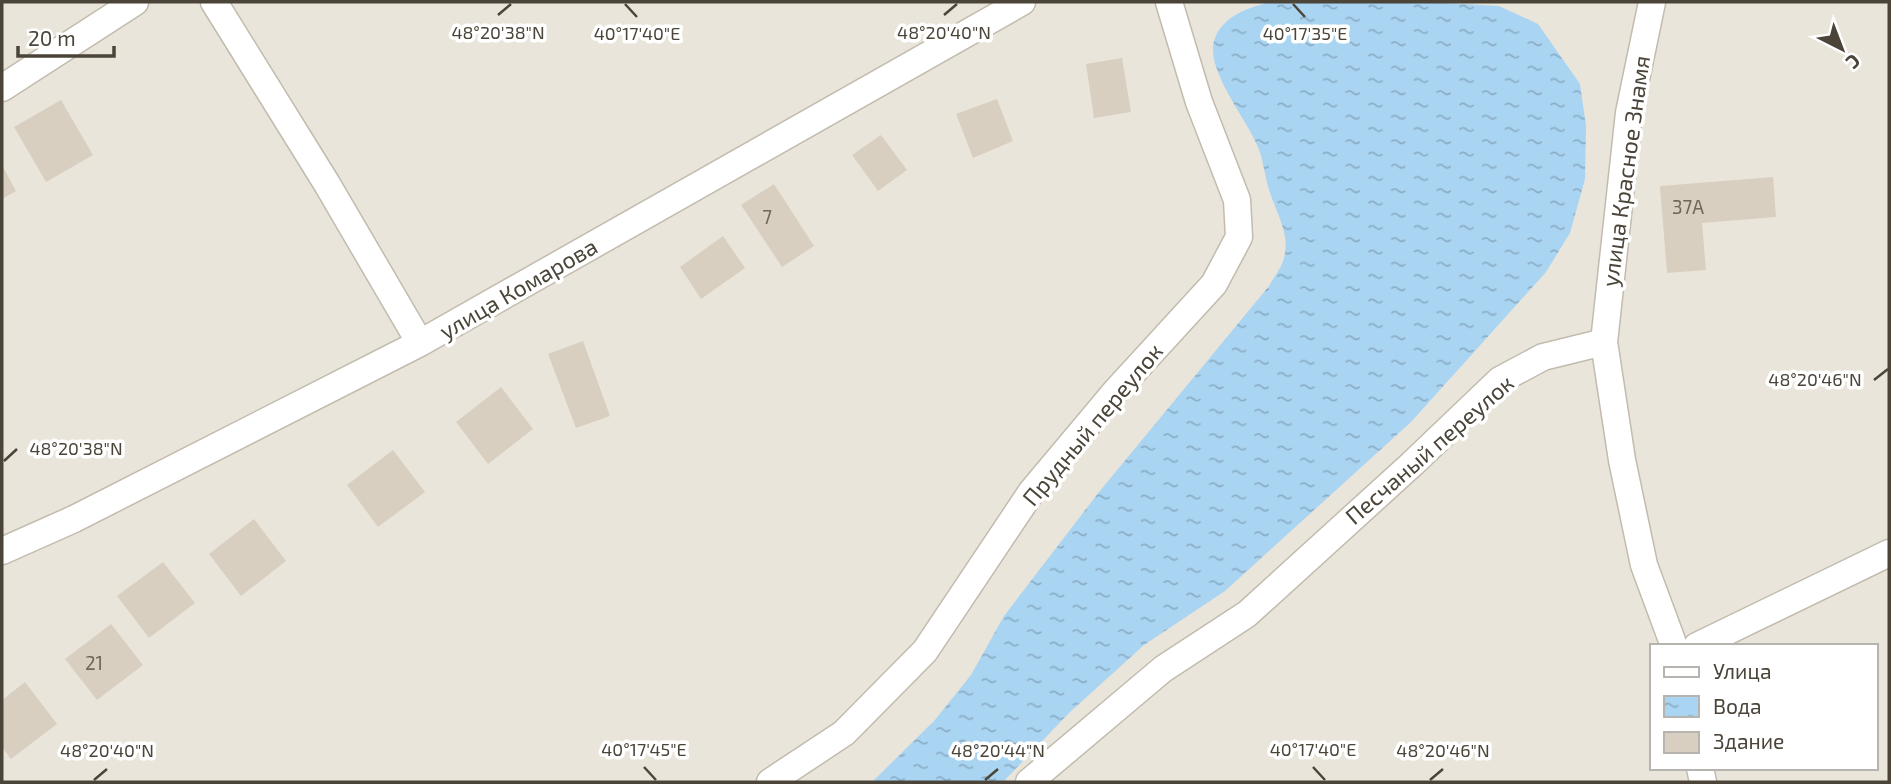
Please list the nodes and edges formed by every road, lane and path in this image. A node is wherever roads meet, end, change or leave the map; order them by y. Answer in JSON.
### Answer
{"nodes":[{"id":1,"x":135,"y":2,"type":"edge"},
{"id":2,"x":214,"y":2,"type":"edge"},
{"id":3,"x":1022,"y":2,"type":"edge"},
{"id":4,"x":1169,"y":2,"type":"edge"},
{"id":5,"x":1644,"y":3,"type":"edge"},
{"id":6,"x":2,"y":88,"type":"edge"},
{"id":7,"x":1604,"y":342,"type":"junction"},
{"id":8,"x":420,"y":343,"type":"junction"},
{"id":9,"x":2,"y":551,"type":"edge"},
{"id":10,"x":1889,"y":553,"type":"edge"},
{"id":11,"x":1673,"y":644,"type":"edge"},
{"id":12,"x":1701,"y":644,"type":"edge"},
{"id":13,"x":770,"y":782,"type":"edge"},
{"id":14,"x":1029,"y":782,"type":"edge"}],
"edges":[{"from":1,"to":6,"type":"street"},
{"from":2,"to":8,"type":"street"},
{"from":3,"to":8,"type":"street","name":"улица Комарова"},
{"from":4,"to":13,"type":"street","name":"Прудный переулок"},
{"from":5,"to":7,"type":"street","name":"улица Красное Знамя"},
{"from":7,"to":11,"type":"street"},
{"from":7,"to":14,"type":"street","name":"Песчаный переулок"},
{"from":8,"to":9,"type":"street","name":"улица Комарова"},
{"from":10,"to":12,"type":"street"}]}
